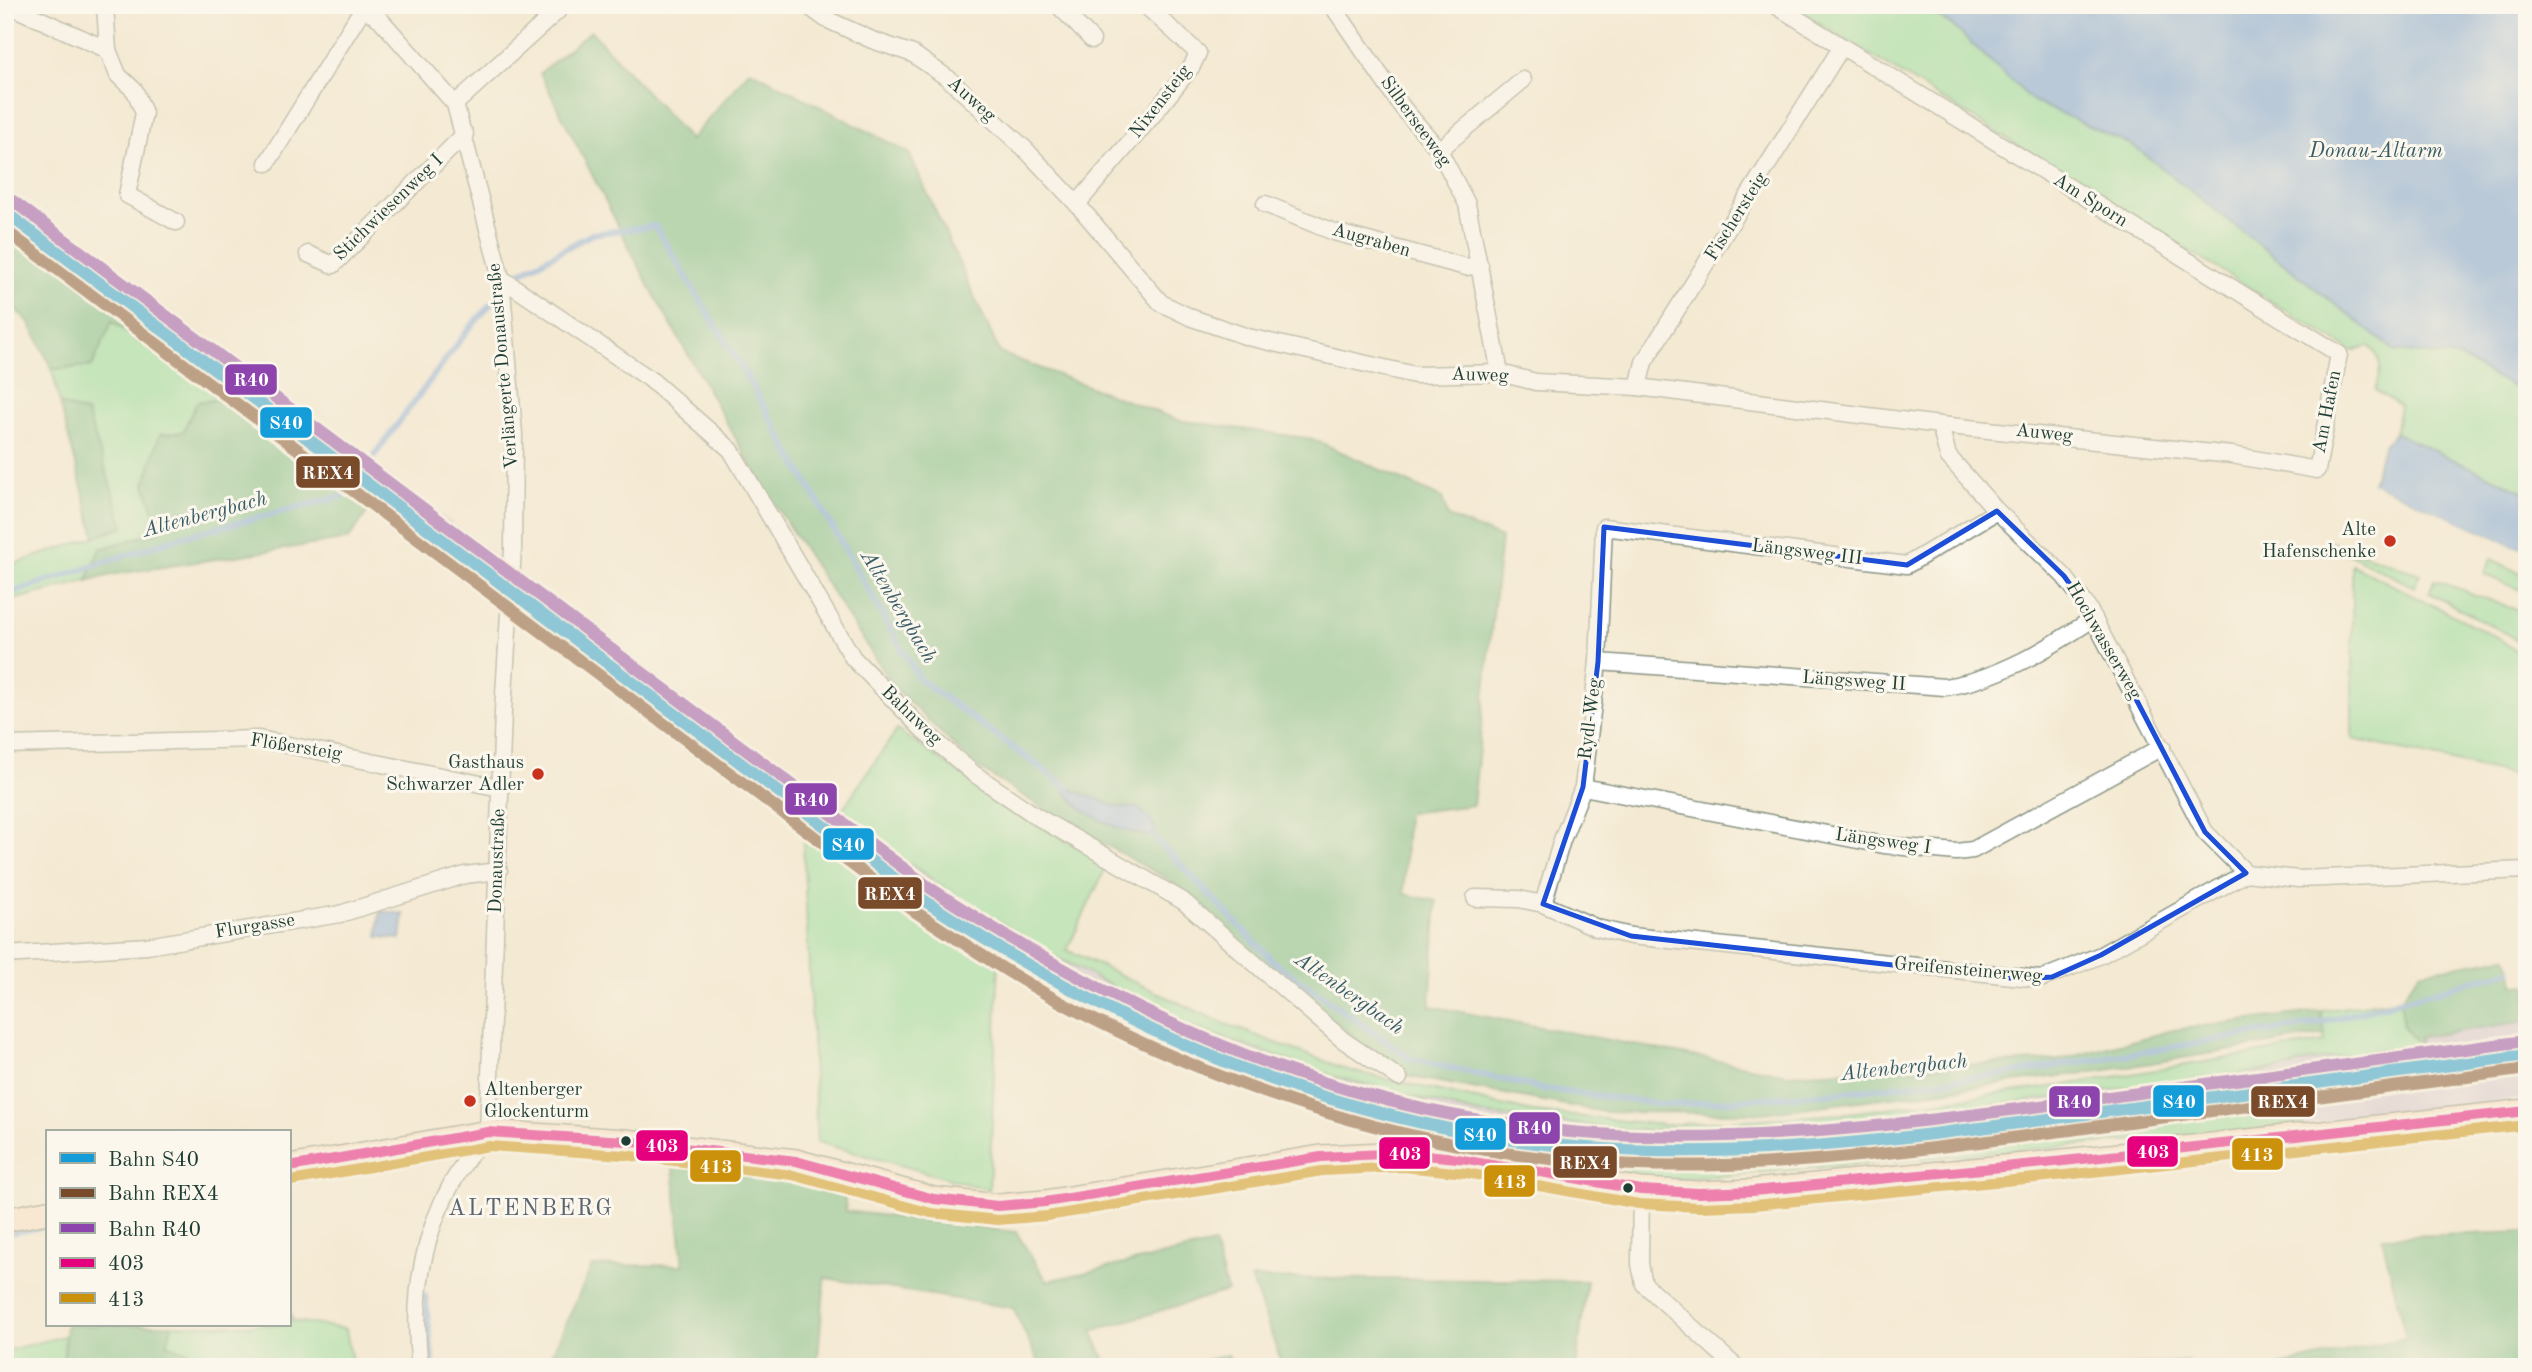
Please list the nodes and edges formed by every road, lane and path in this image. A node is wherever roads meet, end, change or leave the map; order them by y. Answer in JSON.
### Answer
{"nodes":[{"id":1,"x":8,"y":5,"type":"edge"},
{"id":2,"x":105,"y":5,"type":"edge"},
{"id":3,"x":564,"y":5,"type":"edge"},
{"id":4,"x":807,"y":5,"type":"edge"},
{"id":5,"x":1145,"y":5,"type":"edge"},
{"id":6,"x":1332,"y":5,"type":"edge"},
{"id":7,"x":1775,"y":5,"type":"edge"},
{"id":8,"x":1066,"y":8,"type":"edge"},
{"id":9,"x":369,"y":9,"type":"edge"},
{"id":10,"x":1092,"y":40,"type":"dead end"},
{"id":11,"x":1841,"y":48,"type":"junction"},
{"id":12,"x":108,"y":50,"type":"junction"},
{"id":13,"x":1523,"y":80,"type":"dead end"},
{"id":14,"x":455,"y":104,"type":"junction"},
{"id":15,"x":466,"y":134,"type":"junction"},
{"id":16,"x":1439,"y":150,"type":"junction"},
{"id":17,"x":267,"y":163,"type":"dead end"},
{"id":18,"x":1077,"y":204,"type":"junction"},
{"id":19,"x":1265,"y":204,"type":"dead end"},
{"id":20,"x":176,"y":222,"type":"dead end"},
{"id":21,"x":308,"y":254,"type":"dead end"},
{"id":22,"x":1480,"y":265,"type":"junction"},
{"id":23,"x":501,"y":278,"type":"junction"},
{"id":24,"x":2339,"y":354,"type":"joint"},
{"id":25,"x":1500,"y":373,"type":"junction"},
{"id":26,"x":1638,"y":387,"type":"junction"},
{"id":27,"x":1940,"y":425,"type":"junction"},
{"id":28,"x":2317,"y":470,"type":"joint"},
{"id":29,"x":1997,"y":512,"type":"junction"},
{"id":30,"x":1604,"y":527,"type":"joint"},
{"id":31,"x":513,"y":549,"type":"joint"},
{"id":32,"x":2094,"y":618,"type":"junction"},
{"id":33,"x":1598,"y":662,"type":"junction"},
{"id":34,"x":5,"y":745,"type":"edge"},
{"id":35,"x":2162,"y":747,"type":"junction"},
{"id":36,"x":1583,"y":787,"type":"junction"},
{"id":37,"x":500,"y":788,"type":"junction"},
{"id":38,"x":2527,"y":870,"type":"edge"},
{"id":39,"x":499,"y":871,"type":"junction"},
{"id":40,"x":2246,"y":873,"type":"junction"},
{"id":41,"x":1475,"y":898,"type":"dead end"},
{"id":42,"x":1543,"y":904,"type":"junction"},
{"id":43,"x":5,"y":956,"type":"edge"},
{"id":44,"x":1399,"y":1078,"type":"dead end"},
{"id":45,"x":2527,"y":1111,"type":"edge"},
{"id":46,"x":488,"y":1132,"type":"junction"},
{"id":47,"x":290,"y":1167,"type":"edge"},
{"id":48,"x":1641,"y":1190,"type":"junction"},
{"id":49,"x":46,"y":1212,"type":"edge"},
{"id":50,"x":5,"y":1220,"type":"edge"},
{"id":51,"x":421,"y":1367,"type":"edge"},
{"id":52,"x":1736,"y":1367,"type":"edge"}],
"edges":[{"from":1,"to":12,"type":"street"},
{"from":2,"to":12,"type":"street"},
{"from":3,"to":14,"type":"street"},
{"from":4,"to":18,"type":"street","name":"Auweg"},
{"from":5,"to":18,"type":"street","name":"Nixensteig"},
{"from":6,"to":16,"type":"street","name":"Silberseeweg"},
{"from":7,"to":11,"type":"street","name":"Am Sporn"},
{"from":8,"to":10,"type":"street"},
{"from":9,"to":14,"type":"street"},
{"from":9,"to":17,"type":"street"},
{"from":11,"to":24,"type":"street","name":"Am Sporn"},
{"from":11,"to":26,"type":"street","name":"Fischersteig"},
{"from":12,"to":20,"type":"street"},
{"from":13,"to":16,"type":"street"},
{"from":14,"to":15,"type":"street","name":"Verlängerte Donaustraße"},
{"from":15,"to":21,"type":"street","name":"Stichwiesenweg I"},
{"from":15,"to":23,"type":"street","name":"Verlängerte Donaustraße"},
{"from":16,"to":22,"type":"street","name":"Silberseeweg"},
{"from":18,"to":25,"type":"street","name":"Auweg"},
{"from":19,"to":22,"type":"street","name":"Augraben"},
{"from":22,"to":25,"type":"street","name":"Silberseeweg"},
{"from":23,"to":31,"type":"street","name":"Verlängerte Donaustraße"},
{"from":23,"to":44,"type":"street","name":"Bahnweg"},
{"from":24,"to":28,"type":"street","name":"Am Hafen"},
{"from":25,"to":26,"type":"street","name":"Auweg"},
{"from":26,"to":27,"type":"street","name":"Auweg"},
{"from":27,"to":28,"type":"street","name":"Auweg"},
{"from":27,"to":29,"type":"street","name":"Hochwasserweg"},
{"from":29,"to":30,"type":"street","name":"Längsweg III"},
{"from":29,"to":32,"type":"street","name":"Hochwasserweg"},
{"from":30,"to":33,"type":"street","name":"Rydl-Weg"},
{"from":31,"to":37,"type":"street","name":"Donaustraße"},
{"from":32,"to":33,"type":"street","name":"Längsweg II"},
{"from":32,"to":35,"type":"street","name":"Hochwasserweg"},
{"from":33,"to":36,"type":"street","name":"Rydl-Weg"},
{"from":34,"to":37,"type":"street","name":"Flößersteig"},
{"from":35,"to":36,"type":"street","name":"Längsweg I"},
{"from":35,"to":40,"type":"street","name":"Hochwasserweg"},
{"from":36,"to":42,"type":"street","name":"Rydl-Weg"},
{"from":37,"to":39,"type":"street","name":"Donaustraße"},
{"from":38,"to":40,"type":"street"},
{"from":39,"to":43,"type":"street","name":"Flurgasse"},
{"from":39,"to":46,"type":"street","name":"Donaustraße"},
{"from":40,"to":42,"type":"street","name":"Greifensteinerweg"},
{"from":41,"to":42,"type":"street","name":"Greifensteinerweg"},
{"from":45,"to":48,"type":"main road"},
{"from":46,"to":47,"type":"main road"},
{"from":46,"to":48,"type":"main road"},
{"from":46,"to":51,"type":"street"},
{"from":48,"to":52,"type":"street"},
{"from":49,"to":50,"type":"main road"}]}
